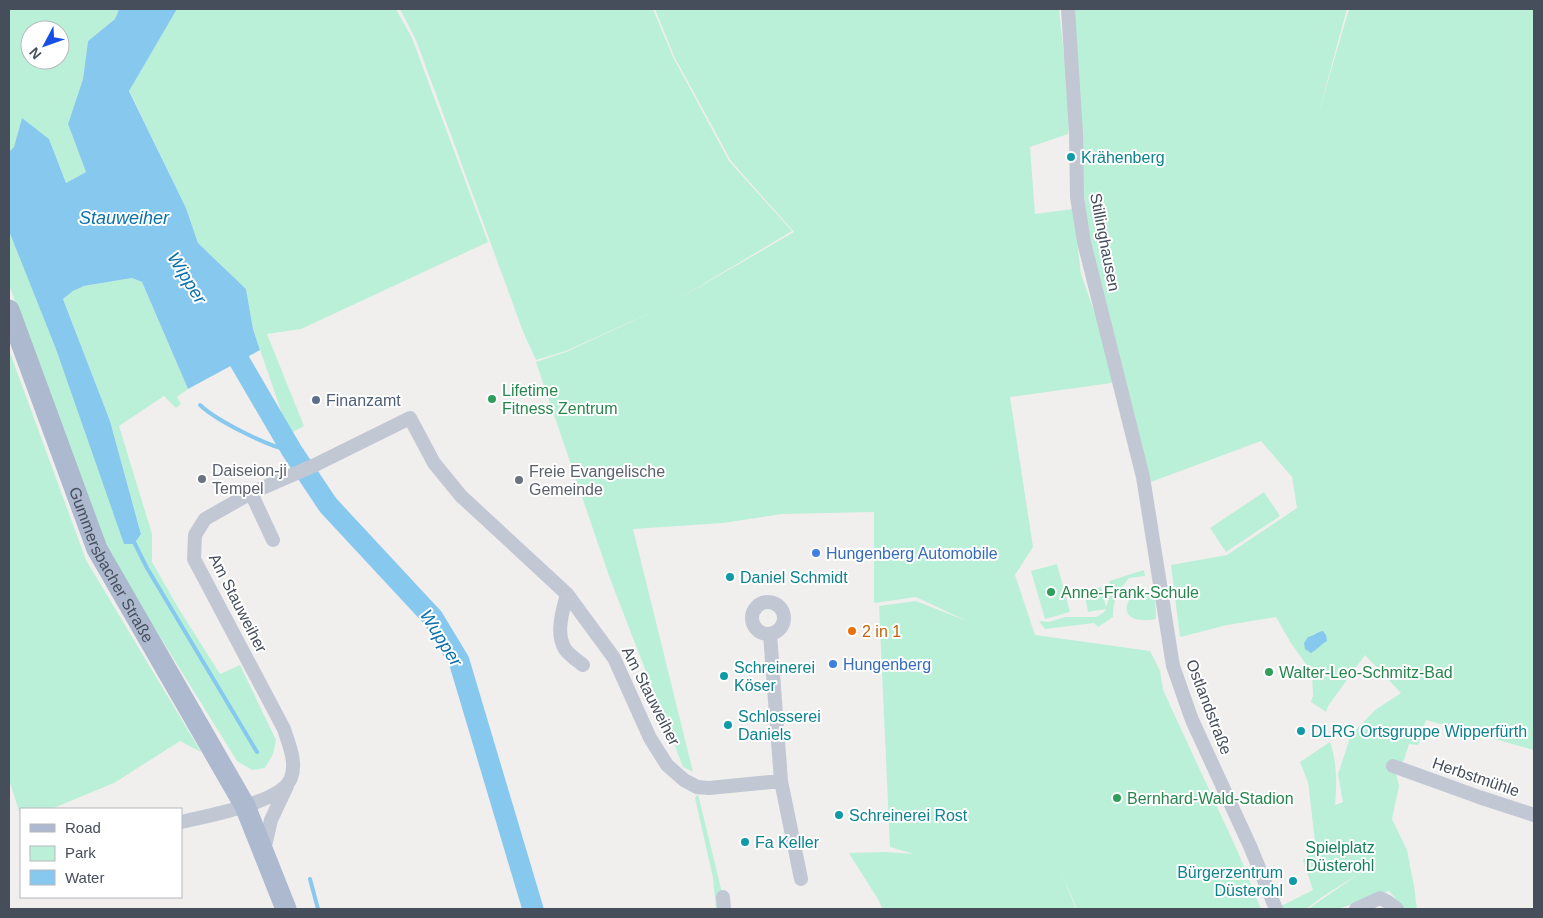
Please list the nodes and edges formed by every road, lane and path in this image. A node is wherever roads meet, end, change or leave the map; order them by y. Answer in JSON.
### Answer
{"nodes":[{"id":1,"x":1068,"y":9,"type":"edge"},
{"id":2,"x":9,"y":310,"type":"edge"},
{"id":3,"x":1143,"y":477,"type":"joint"},
{"id":4,"x":251,"y":494,"type":"junction"},
{"id":5,"x":272,"y":540,"type":"dead end"},
{"id":6,"x":567,"y":594,"type":"junction"},
{"id":7,"x":770,"y":634,"type":"dead end"},
{"id":8,"x":583,"y":665,"type":"dead end"},
{"id":9,"x":1393,"y":766,"type":"dead end"},
{"id":10,"x":781,"y":781,"type":"junction"},
{"id":11,"x":287,"y":785,"type":"junction"},
{"id":12,"x":245,"y":806,"type":"junction"},
{"id":13,"x":1534,"y":815,"type":"edge"},
{"id":14,"x":182,"y":822,"type":"edge"},
{"id":15,"x":264,"y":851,"type":"junction"},
{"id":16,"x":801,"y":879,"type":"dead end"},
{"id":17,"x":286,"y":909,"type":"edge"},
{"id":18,"x":1276,"y":909,"type":"edge"},
{"id":19,"x":1356,"y":909,"type":"edge"},
{"id":20,"x":1397,"y":909,"type":"edge"}],
"edges":[{"from":1,"to":3,"type":"street","name":"Stillinghausen"},
{"from":2,"to":12,"type":"main road","name":"Gummersbacher Straße"},
{"from":3,"to":18,"type":"street","name":"Ostlandstraße"},
{"from":4,"to":5,"type":"street"},
{"from":4,"to":6,"type":"street","name":"Am Stauweiher"},
{"from":4,"to":11,"type":"street","name":"Am Stauweiher"},
{"from":6,"to":8,"type":"street"},
{"from":6,"to":10,"type":"street","name":"Am Stauweiher"},
{"from":7,"to":10,"type":"street"},
{"from":9,"to":13,"type":"street","name":"Herbstmühle"},
{"from":10,"to":16,"type":"street"},
{"from":11,"to":12,"type":"street"},
{"from":11,"to":15,"type":"street","name":"Am Stauweiher"},
{"from":12,"to":14,"type":"street"},
{"from":12,"to":15,"type":"main road","name":"Gummersbacher Straße"},
{"from":15,"to":17,"type":"main road","name":"Gummersbacher Straße"},
{"from":19,"to":20,"type":"street"}]}
